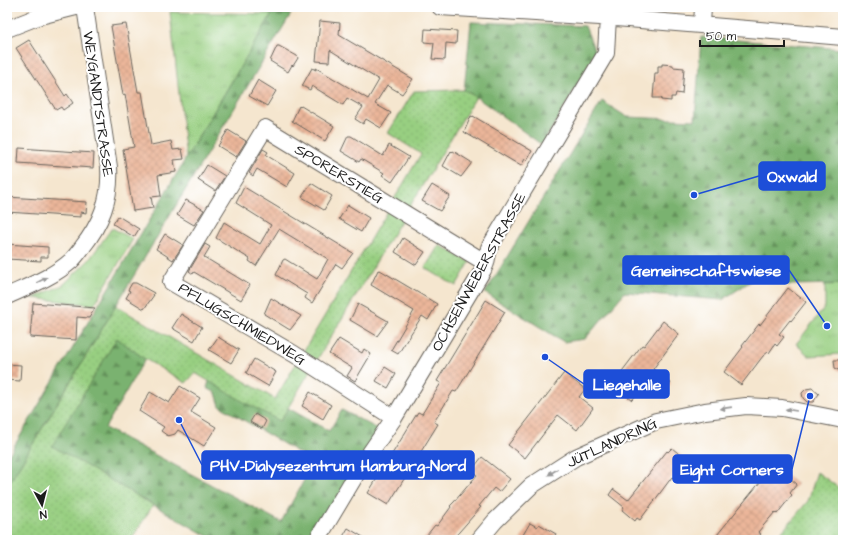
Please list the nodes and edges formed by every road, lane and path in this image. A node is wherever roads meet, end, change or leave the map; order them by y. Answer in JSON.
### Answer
{"nodes":[{"id":1,"x":76,"y":7,"type":"edge"},
{"id":2,"x":85,"y":7,"type":"edge"},
{"id":3,"x":440,"y":7,"type":"edge"},
{"id":4,"x":702,"y":7,"type":"edge"},
{"id":5,"x":608,"y":17,"type":"junction"},
{"id":6,"x":702,"y":24,"type":"junction"},
{"id":7,"x":7,"y":29,"type":"edge"},
{"id":8,"x":843,"y":36,"type":"edge"},
{"id":9,"x":222,"y":201,"type":"joint"},
{"id":10,"x":486,"y":263,"type":"junction"},
{"id":11,"x":7,"y":296,"type":"edge"},
{"id":12,"x":394,"y":418,"type":"junction"},
{"id":13,"x":843,"y":420,"type":"edge"},
{"id":14,"x":317,"y":540,"type":"edge"},
{"id":15,"x":479,"y":540,"type":"edge"}],
"edges":[{"from":1,"to":7,"type":"street"},
{"from":11,"to":2,"type":"street","name":"WEYGANDTSTRASSE","one_way":true},
{"from":3,"to":5,"type":"street"},
{"from":4,"to":6,"type":"street"},
{"from":5,"to":6,"type":"street"},
{"from":5,"to":10,"type":"street","name":"OCHSENWEBERSTRASSE"},
{"from":6,"to":8,"type":"street"},
{"from":9,"to":10,"type":"street","name":"SPORERSTIEG"},
{"from":9,"to":12,"type":"street","name":"PFLUGSCHMIEDWEG"},
{"from":10,"to":12,"type":"street","name":"OCHSENWEBERSTRASSE"},
{"from":12,"to":14,"type":"street","name":"OCHSENWEBERSTRASSE"},
{"from":13,"to":15,"type":"street","name":"JÜTLANDRING","one_way":true}]}
